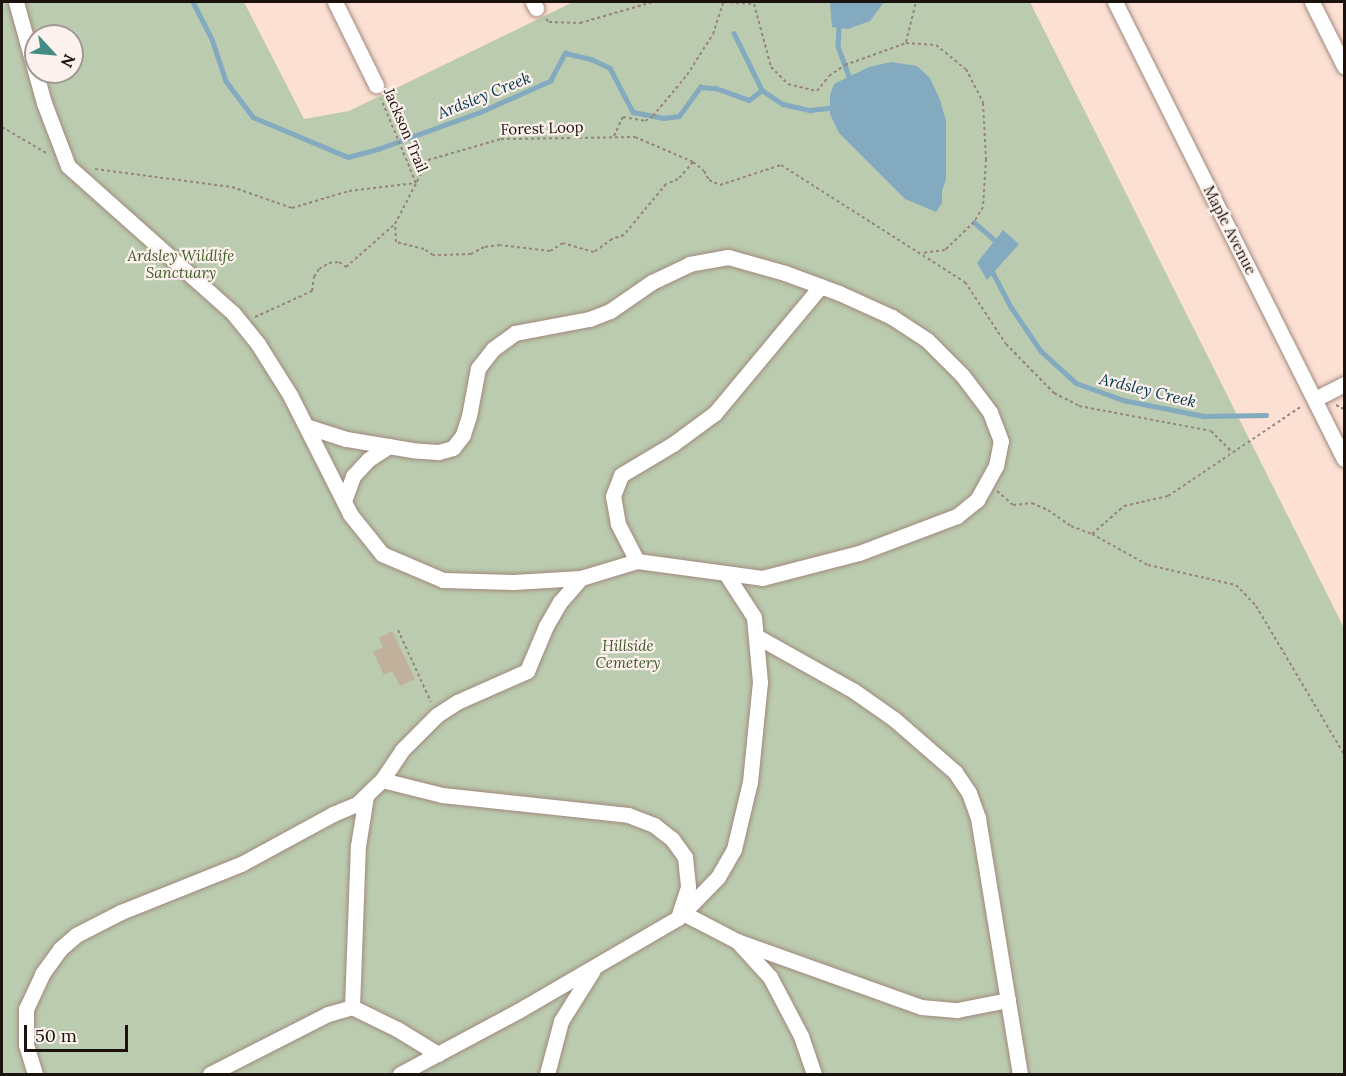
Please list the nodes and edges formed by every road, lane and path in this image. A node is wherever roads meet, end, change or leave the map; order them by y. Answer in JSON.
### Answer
{"nodes":[{"id":1,"x":16,"y":2,"type":"edge"},
{"id":2,"x":334,"y":2,"type":"edge"},
{"id":3,"x":653,"y":2,"type":"edge"},
{"id":4,"x":723,"y":2,"type":"edge"},
{"id":5,"x":916,"y":2,"type":"edge"},
{"id":6,"x":1116,"y":2,"type":"edge"},
{"id":7,"x":1312,"y":2,"type":"edge"},
{"id":8,"x":534,"y":5,"type":"edge"},
{"id":9,"x":906,"y":43,"type":"junction"},
{"id":10,"x":1344,"y":66,"type":"edge"},
{"id":11,"x":376,"y":85,"type":"joint"},
{"id":12,"x":2,"y":127,"type":"edge"},
{"id":13,"x":614,"y":136,"type":"junction"},
{"id":14,"x":693,"y":162,"type":"junction"},
{"id":15,"x":68,"y":166,"type":"junction"},
{"id":16,"x":92,"y":169,"type":"dead end"},
{"id":17,"x":416,"y":183,"type":"junction"},
{"id":18,"x":395,"y":224,"type":"junction"},
{"id":19,"x":921,"y":253,"type":"junction"},
{"id":20,"x":821,"y":286,"type":"junction"},
{"id":21,"x":242,"y":324,"type":"junction"},
{"id":22,"x":1344,"y":384,"type":"edge"},
{"id":23,"x":1315,"y":399,"type":"junction"},
{"id":24,"x":1331,"y":403,"type":"dead end"},
{"id":25,"x":1344,"y":409,"type":"edge"},
{"id":26,"x":306,"y":426,"type":"junction"},
{"id":27,"x":389,"y":446,"type":"junction"},
{"id":28,"x":1233,"y":452,"type":"junction"},
{"id":29,"x":1344,"y":459,"type":"edge"},
{"id":30,"x":987,"y":482,"type":"junction"},
{"id":31,"x":344,"y":501,"type":"junction"},
{"id":32,"x":1092,"y":534,"type":"junction"},
{"id":33,"x":638,"y":561,"type":"junction"},
{"id":34,"x":726,"y":574,"type":"junction"},
{"id":35,"x":581,"y":578,"type":"junction"},
{"id":36,"x":398,"y":630,"type":"dead end"},
{"id":37,"x":756,"y":636,"type":"junction"},
{"id":38,"x":437,"y":715,"type":"junction"},
{"id":39,"x":1344,"y":754,"type":"edge"},
{"id":40,"x":382,"y":780,"type":"junction"},
{"id":41,"x":366,"y":796,"type":"junction"},
{"id":42,"x":681,"y":916,"type":"junction"},
{"id":43,"x":737,"y":941,"type":"junction"},
{"id":44,"x":594,"y":967,"type":"junction"},
{"id":45,"x":1008,"y":1000,"type":"junction"},
{"id":46,"x":352,"y":1007,"type":"junction"},
{"id":47,"x":438,"y":1054,"type":"junction"},
{"id":48,"x":35,"y":1074,"type":"edge"},
{"id":49,"x":210,"y":1074,"type":"edge"},
{"id":50,"x":400,"y":1074,"type":"edge"},
{"id":51,"x":547,"y":1074,"type":"edge"},
{"id":52,"x":814,"y":1074,"type":"edge"},
{"id":53,"x":1020,"y":1074,"type":"edge"}],
"edges":[{"from":1,"to":15,"type":"street"},
{"from":2,"to":11,"type":"street"},
{"from":3,"to":8,"type":"path"},
{"from":4,"to":9,"type":"path"},
{"from":4,"to":13,"type":"path"},
{"from":5,"to":9,"type":"path"},
{"from":6,"to":23,"type":"street","name":"Maple Avenue"},
{"from":7,"to":10,"type":"street"},
{"from":9,"to":19,"type":"path"},
{"from":11,"to":17,"type":"path","name":"Jackson Trail"},
{"from":12,"to":15,"type":"path"},
{"from":13,"to":14,"type":"path","name":"Forest Loop"},
{"from":13,"to":17,"type":"path","name":"Forest Loop"},
{"from":14,"to":18,"type":"path"},
{"from":14,"to":19,"type":"path"},
{"from":15,"to":21,"type":"street"},
{"from":16,"to":17,"type":"path"},
{"from":17,"to":18,"type":"path","name":"Forest Loop"},
{"from":18,"to":21,"type":"path"},
{"from":19,"to":28,"type":"path"},
{"from":20,"to":27,"type":"street"},
{"from":20,"to":30,"type":"street"},
{"from":20,"to":33,"type":"street"},
{"from":21,"to":26,"type":"street"},
{"from":22,"to":23,"type":"street"},
{"from":23,"to":28,"type":"path"},
{"from":23,"to":29,"type":"street","name":"Maple Avenue"},
{"from":24,"to":25,"type":"path"},
{"from":26,"to":27,"type":"street"},
{"from":26,"to":31,"type":"street"},
{"from":27,"to":31,"type":"street"},
{"from":28,"to":32,"type":"path"},
{"from":30,"to":32,"type":"path"},
{"from":30,"to":34,"type":"street"},
{"from":31,"to":35,"type":"street"},
{"from":32,"to":39,"type":"path"},
{"from":33,"to":34,"type":"street"},
{"from":33,"to":35,"type":"street"},
{"from":34,"to":37,"type":"street"},
{"from":35,"to":38,"type":"street"},
{"from":36,"to":38,"type":"path"},
{"from":37,"to":42,"type":"street"},
{"from":37,"to":45,"type":"street"},
{"from":38,"to":40,"type":"street"},
{"from":40,"to":41,"type":"street"},
{"from":40,"to":42,"type":"street"},
{"from":41,"to":46,"type":"street"},
{"from":41,"to":48,"type":"street"},
{"from":42,"to":43,"type":"street"},
{"from":42,"to":44,"type":"street"},
{"from":43,"to":45,"type":"street"},
{"from":43,"to":52,"type":"street"},
{"from":44,"to":47,"type":"street"},
{"from":44,"to":51,"type":"street"},
{"from":45,"to":53,"type":"street"},
{"from":46,"to":47,"type":"street"},
{"from":46,"to":49,"type":"street"},
{"from":47,"to":50,"type":"street"}]}
